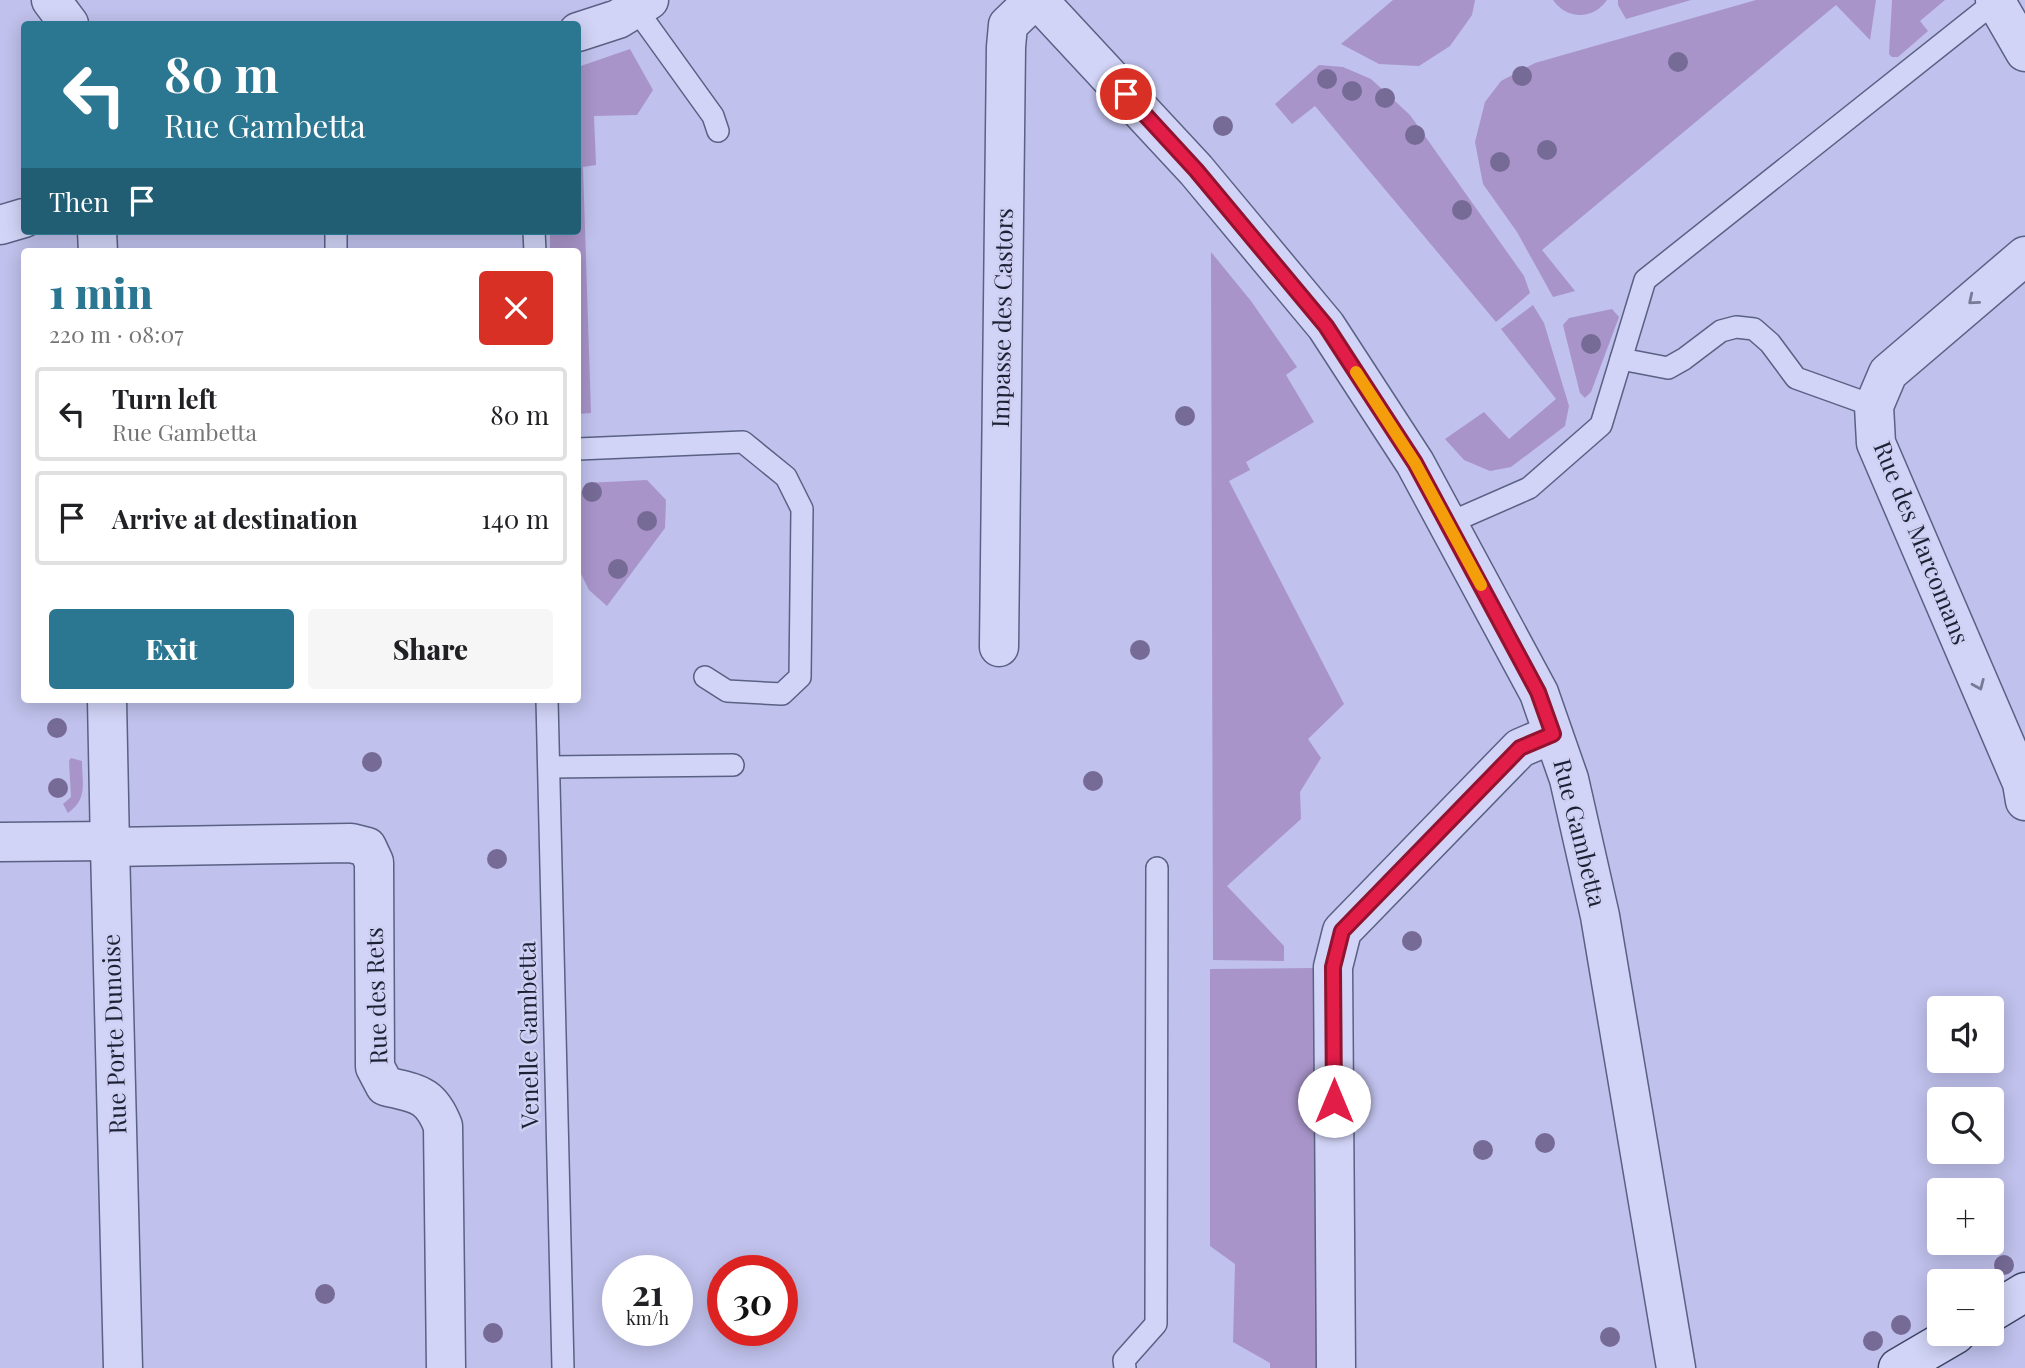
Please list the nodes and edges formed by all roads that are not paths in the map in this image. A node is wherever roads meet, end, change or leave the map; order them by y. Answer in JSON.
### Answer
{"nodes":[{"id":1,"x":51,"y":0,"type":"edge"},
{"id":2,"x":1036,"y":0,"type":"edge"},
{"id":3,"x":1995,"y":1,"type":"edge"},
{"id":4,"x":628,"y":7,"type":"edge"},
{"id":5,"x":67,"y":21,"type":"edge"},
{"id":6,"x":581,"y":30,"type":"edge"},
{"id":7,"x":2025,"y":52,"type":"edge"},
{"id":8,"x":718,"y":131,"type":"dead end"},
{"id":9,"x":21,"y":219,"type":"edge"},
{"id":10,"x":0,"y":225,"type":"edge"},
{"id":11,"x":2025,"y":256,"type":"edge"},
{"id":12,"x":1621,"y":359,"type":"junction"},
{"id":13,"x":1874,"y":406,"type":"junction"},
{"id":14,"x":581,"y":449,"type":"edge"},
{"id":15,"x":1447,"y":524,"type":"junction"},
{"id":16,"x":999,"y":648,"type":"dead end"},
{"id":17,"x":705,"y":677,"type":"dead end"},
{"id":18,"x":107,"y":703,"type":"edge"},
{"id":19,"x":547,"y":703,"type":"edge"},
{"id":20,"x":1553,"y":734,"type":"junction"},
{"id":21,"x":733,"y":765,"type":"dead end"},
{"id":22,"x":549,"y":767,"type":"junction"},
{"id":23,"x":2025,"y":801,"type":"edge"},
{"id":24,"x":0,"y":842,"type":"edge"},
{"id":25,"x":110,"y":844,"type":"junction"},
{"id":26,"x":1157,"y":868,"type":"dead end"},
{"id":27,"x":2025,"y":1293,"type":"edge"},
{"id":28,"x":2004,"y":1305,"type":"edge"},
{"id":29,"x":1936,"y":1346,"type":"edge"},
{"id":30,"x":124,"y":1368,"type":"edge"},
{"id":31,"x":446,"y":1368,"type":"edge"},
{"id":32,"x":563,"y":1368,"type":"edge"},
{"id":33,"x":1125,"y":1368,"type":"edge"},
{"id":34,"x":1336,"y":1368,"type":"edge"},
{"id":35,"x":1676,"y":1368,"type":"edge"},
{"id":36,"x":1898,"y":1368,"type":"edge"}],
"edges":[{"from":1,"to":5,"type":"street"},
{"from":2,"to":15,"type":"street","name":"Rue Gambetta"},
{"from":2,"to":16,"type":"street","name":"Impasse des Castors"},
{"from":3,"to":7,"type":"street"},
{"from":3,"to":12,"type":"lane"},
{"from":4,"to":6,"type":"street"},
{"from":4,"to":8,"type":"lane"},
{"from":9,"to":10,"type":"street"},
{"from":11,"to":13,"type":"street","name":"Rue des Marcomans","one_way":true},
{"from":12,"to":13,"type":"lane"},
{"from":12,"to":15,"type":"lane"},
{"from":13,"to":23,"type":"street","name":"Rue des Marcomans","one_way":true},
{"from":14,"to":17,"type":"lane"},
{"from":15,"to":20,"type":"street","name":"Rue Gambetta"},
{"from":18,"to":25,"type":"street","name":"Rue Porte Dunoise"},
{"from":19,"to":22,"type":"lane","name":"Venelle Gambetta"},
{"from":20,"to":34,"type":"street"},
{"from":20,"to":35,"type":"street","name":"Rue Gambetta"},
{"from":21,"to":22,"type":"lane"},
{"from":22,"to":32,"type":"lane","name":"Venelle Gambetta"},
{"from":24,"to":25,"type":"street"},
{"from":25,"to":30,"type":"street","name":"Rue Porte Dunoise"},
{"from":25,"to":31,"type":"street","name":"Rue des Rets"},
{"from":26,"to":33,"type":"lane"},
{"from":27,"to":28,"type":"street"},
{"from":29,"to":36,"type":"street"}]}
